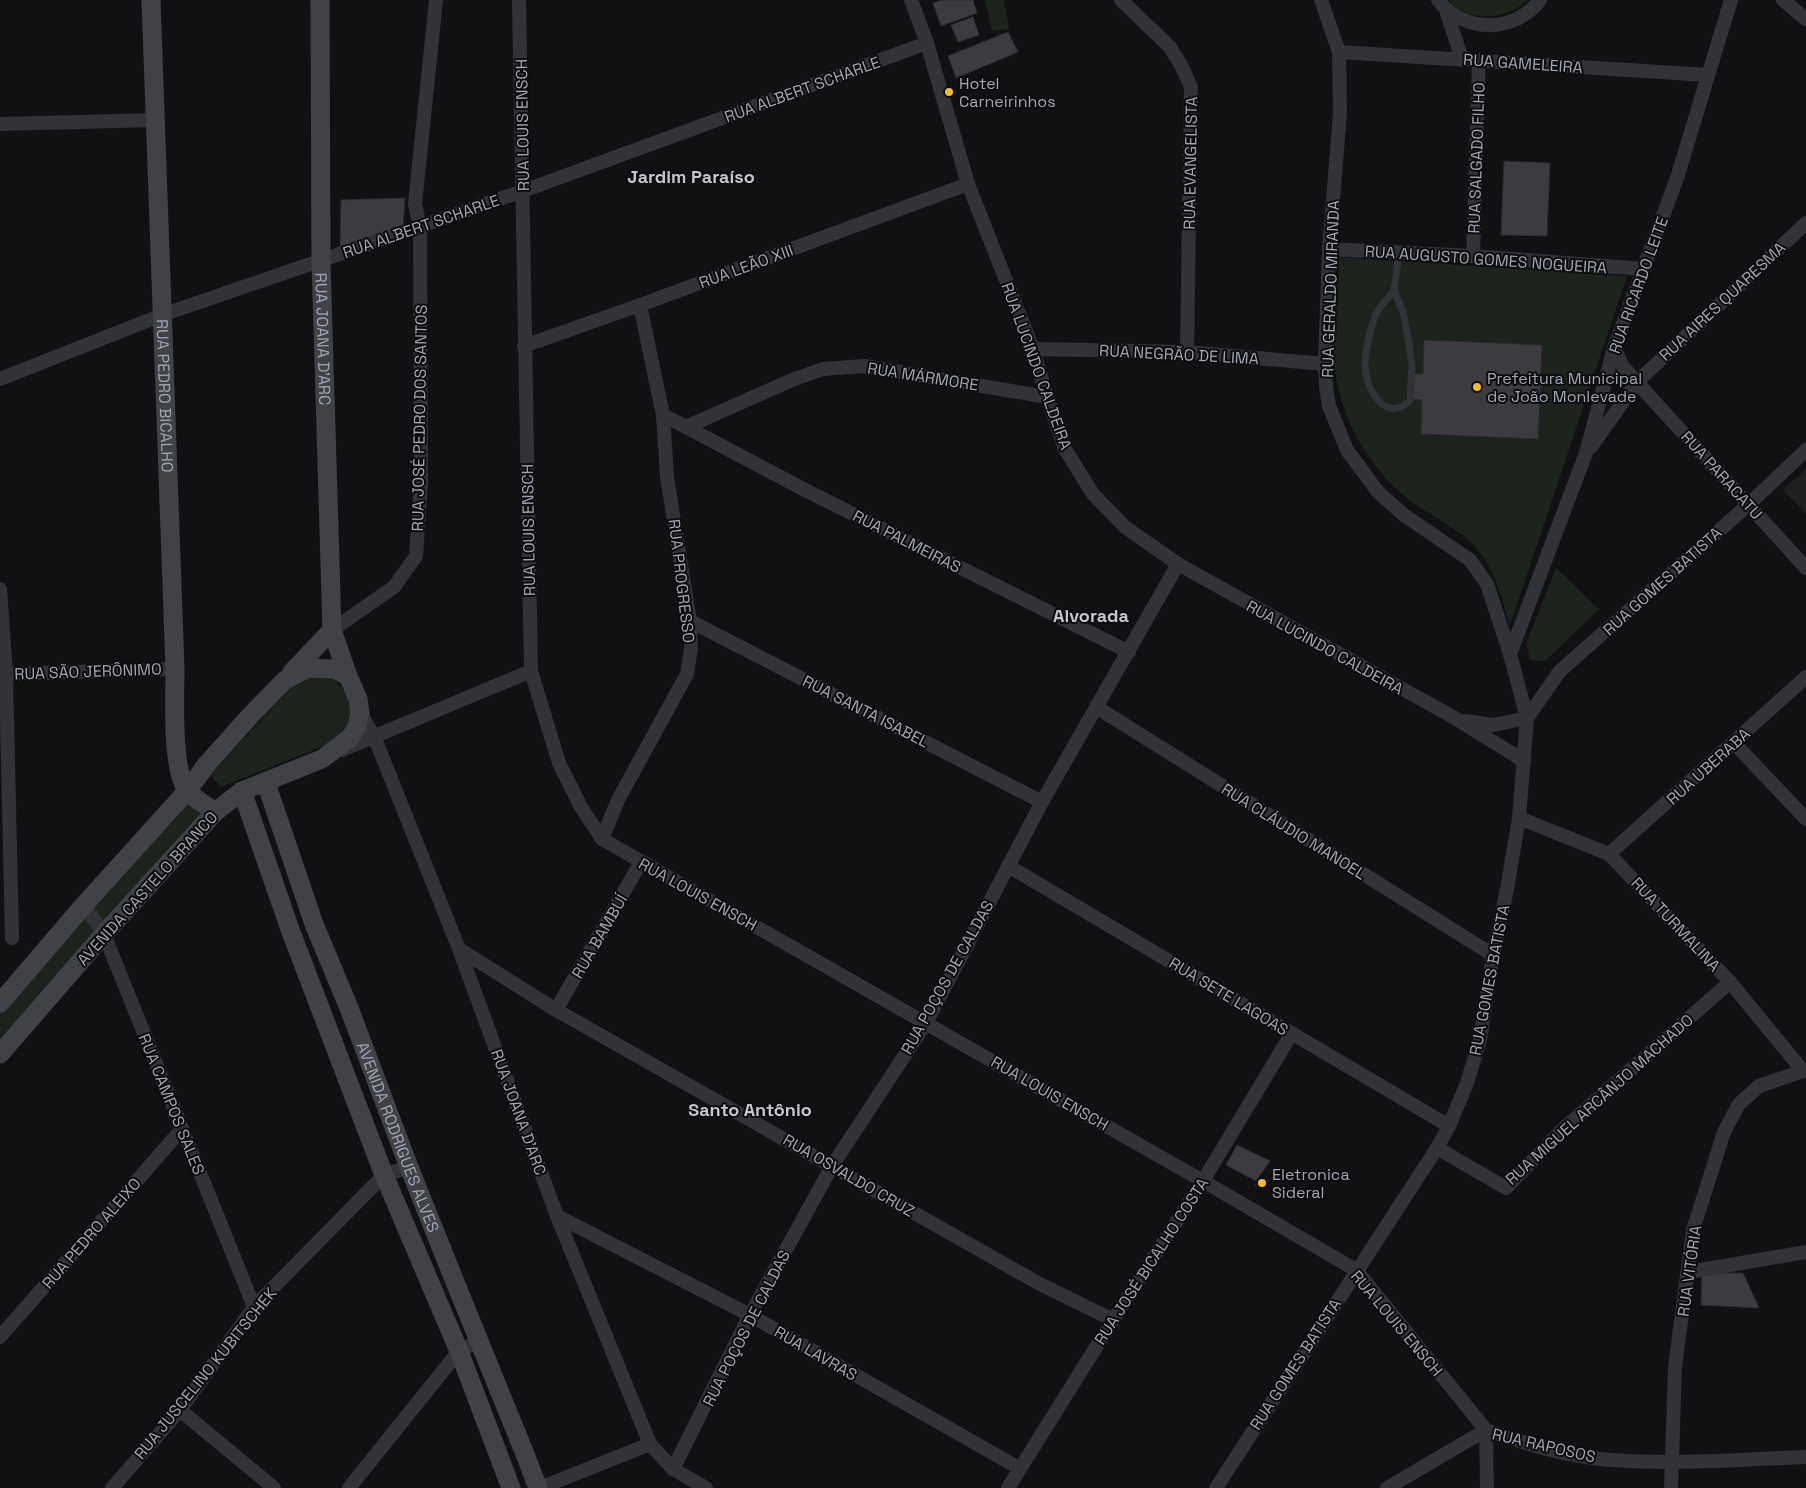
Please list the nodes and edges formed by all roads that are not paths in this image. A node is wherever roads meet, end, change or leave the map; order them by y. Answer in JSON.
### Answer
{"nodes":[{"id":1,"x":152,"y":0,"type":"edge"},
{"id":2,"x":320,"y":0,"type":"edge"},
{"id":3,"x":436,"y":0,"type":"edge"},
{"id":4,"x":912,"y":0,"type":"edge"},
{"id":5,"x":1121,"y":0,"type":"edge"},
{"id":6,"x":1321,"y":0,"type":"edge"},
{"id":7,"x":1540,"y":0,"type":"edge"},
{"id":8,"x":1731,"y":0,"type":"edge"},
{"id":9,"x":1783,"y":0,"type":"edge"},
{"id":10,"x":521,"y":1,"type":"edge"},
{"id":11,"x":1442,"y":5,"type":"edge"},
{"id":12,"x":1806,"y":19,"type":"edge"},
{"id":13,"x":926,"y":43,"type":"junction"},
{"id":14,"x":1339,"y":52,"type":"junction"},
{"id":15,"x":1462,"y":59,"type":"junction"},
{"id":16,"x":1479,"y":60,"type":"junction"},
{"id":17,"x":1708,"y":74,"type":"junction"},
{"id":18,"x":156,"y":120,"type":"junction"},
{"id":19,"x":0,"y":124,"type":"edge"},
{"id":20,"x":968,"y":184,"type":"junction"},
{"id":21,"x":523,"y":191,"type":"junction"},
{"id":22,"x":1806,"y":223,"type":"edge"},
{"id":23,"x":420,"y":227,"type":"junction"},
{"id":24,"x":1329,"y":248,"type":"junction"},
{"id":25,"x":1399,"y":252,"type":"junction"},
{"id":26,"x":1473,"y":256,"type":"junction"},
{"id":27,"x":321,"y":261,"type":"junction"},
{"id":28,"x":1644,"y":269,"type":"junction"},
{"id":29,"x":1394,"y":291,"type":"junction"},
{"id":30,"x":640,"y":305,"type":"junction"},
{"id":31,"x":162,"y":315,"type":"junction"},
{"id":32,"x":524,"y":346,"type":"junction"},
{"id":33,"x":1614,"y":348,"type":"junction"},
{"id":34,"x":1033,"y":349,"type":"junction"},
{"id":35,"x":1187,"y":352,"type":"junction"},
{"id":36,"x":1325,"y":364,"type":"junction"},
{"id":37,"x":0,"y":379,"type":"edge"},
{"id":38,"x":1637,"y":382,"type":"junction"},
{"id":39,"x":1047,"y":397,"type":"junction"},
{"id":40,"x":662,"y":415,"type":"junction"},
{"id":41,"x":686,"y":427,"type":"junction"},
{"id":42,"x":1806,"y":450,"type":"edge"},
{"id":43,"x":1586,"y":453,"type":"junction"},
{"id":44,"x":1748,"y":505,"type":"junction"},
{"id":45,"x":1178,"y":564,"type":"junction"},
{"id":46,"x":1806,"y":568,"type":"edge"},
{"id":47,"x":0,"y":589,"type":"edge"},
{"id":48,"x":690,"y":621,"type":"junction"},
{"id":49,"x":332,"y":630,"type":"junction"},
{"id":50,"x":1129,"y":652,"type":"junction"},
{"id":51,"x":1510,"y":654,"type":"junction"},
{"id":52,"x":175,"y":669,"type":"junction"},
{"id":53,"x":531,"y":671,"type":"junction"},
{"id":54,"x":3,"y":674,"type":"edge"},
{"id":55,"x":348,"y":676,"type":"junction"},
{"id":56,"x":1806,"y":677,"type":"edge"},
{"id":57,"x":285,"y":680,"type":"junction"},
{"id":58,"x":1096,"y":707,"type":"junction"},
{"id":59,"x":360,"y":714,"type":"junction"},
{"id":60,"x":1455,"y":718,"type":"junction"},
{"id":61,"x":1527,"y":718,"type":"junction"},
{"id":62,"x":374,"y":736,"type":"junction"},
{"id":63,"x":1734,"y":742,"type":"junction"},
{"id":64,"x":322,"y":759,"type":"junction"},
{"id":65,"x":1524,"y":761,"type":"junction"},
{"id":66,"x":266,"y":783,"type":"junction"},
{"id":67,"x":187,"y":791,"type":"junction"},
{"id":68,"x":242,"y":791,"type":"junction"},
{"id":69,"x":1042,"y":802,"type":"junction"},
{"id":70,"x":215,"y":812,"type":"junction"},
{"id":71,"x":1518,"y":818,"type":"junction"},
{"id":72,"x":1806,"y":819,"type":"edge"},
{"id":73,"x":602,"y":839,"type":"junction"},
{"id":74,"x":1609,"y":854,"type":"junction"},
{"id":75,"x":641,"y":862,"type":"junction"},
{"id":76,"x":1008,"y":866,"type":"junction"},
{"id":77,"x":84,"y":905,"type":"junction"},
{"id":78,"x":314,"y":924,"type":"junction"},
{"id":79,"x":291,"y":932,"type":"junction"},
{"id":80,"x":104,"y":934,"type":"junction"},
{"id":81,"x":12,"y":938,"type":"dead end"},
{"id":82,"x":459,"y":949,"type":"junction"},
{"id":83,"x":1493,"y":955,"type":"junction"},
{"id":84,"x":1730,"y":982,"type":"junction"},
{"id":85,"x":0,"y":1003,"type":"edge"},
{"id":86,"x":556,"y":1010,"type":"junction"},
{"id":87,"x":926,"y":1022,"type":"junction"},
{"id":88,"x":1292,"y":1033,"type":"junction"},
{"id":89,"x":0,"y":1054,"type":"edge"},
{"id":90,"x":1805,"y":1071,"type":"edge"},
{"id":91,"x":1449,"y":1126,"type":"junction"},
{"id":92,"x":182,"y":1128,"type":"junction"},
{"id":93,"x":1437,"y":1148,"type":"junction"},
{"id":94,"x":832,"y":1166,"type":"junction"},
{"id":95,"x":409,"y":1167,"type":"junction"},
{"id":96,"x":384,"y":1175,"type":"junction"},
{"id":97,"x":1204,"y":1181,"type":"junction"},
{"id":98,"x":557,"y":1216,"type":"junction"},
{"id":99,"x":1806,"y":1252,"type":"edge"},
{"id":100,"x":1356,"y":1270,"type":"junction"},
{"id":101,"x":1689,"y":1272,"type":"junction"},
{"id":102,"x":254,"y":1307,"type":"junction"},
{"id":103,"x":750,"y":1315,"type":"junction"},
{"id":104,"x":1113,"y":1320,"type":"junction"},
{"id":105,"x":0,"y":1337,"type":"edge"},
{"id":106,"x":479,"y":1341,"type":"junction"},
{"id":107,"x":459,"y":1351,"type":"junction"},
{"id":108,"x":180,"y":1410,"type":"junction"},
{"id":109,"x":1486,"y":1430,"type":"junction"},
{"id":110,"x":650,"y":1444,"type":"junction"},
{"id":111,"x":1806,"y":1457,"type":"edge"},
{"id":112,"x":1672,"y":1462,"type":"junction"},
{"id":113,"x":1019,"y":1468,"type":"junction"},
{"id":114,"x":674,"y":1469,"type":"junction"},
{"id":115,"x":112,"y":1488,"type":"edge"},
{"id":116,"x":274,"y":1488,"type":"edge"},
{"id":117,"x":349,"y":1488,"type":"edge"},
{"id":118,"x":511,"y":1488,"type":"edge"},
{"id":119,"x":539,"y":1488,"type":"edge"},
{"id":120,"x":706,"y":1488,"type":"edge"},
{"id":121,"x":1008,"y":1488,"type":"edge"},
{"id":122,"x":1216,"y":1488,"type":"edge"},
{"id":123,"x":1387,"y":1488,"type":"edge"},
{"id":124,"x":1487,"y":1488,"type":"edge"},
{"id":125,"x":1671,"y":1488,"type":"edge"}],
"edges":[{"from":1,"to":18,"type":"street","name":"RUA PEDRO BICALHO"},
{"from":2,"to":27,"type":"street","name":"RUA JOANA D'ARC"},
{"from":3,"to":23,"type":"street","name":"RUA JOSÉ PEDRO DOS SANTOS"},
{"from":4,"to":13,"type":"street","name":"RUA LUCINDO CALDEIRA"},
{"from":5,"to":35,"type":"street","name":"RUA EVANGELISTA"},
{"from":6,"to":14,"type":"street","name":"RUA GERALDO MIRANDA"},
{"from":7,"to":11,"type":"street"},
{"from":8,"to":17,"type":"street","name":"RUA RICARDO LEITE"},
{"from":9,"to":12,"type":"street"},
{"from":10,"to":21,"type":"street","name":"RUA LOUIS ENSCH"},
{"from":11,"to":15,"type":"street"},
{"from":13,"to":20,"type":"street","name":"RUA LUCINDO CALDEIRA"},
{"from":13,"to":21,"type":"street","name":"RUA ALBERT SCHARLE"},
{"from":14,"to":15,"type":"street","name":"RUA GAMELEIRA"},
{"from":14,"to":24,"type":"street","name":"RUA GERALDO MIRANDA"},
{"from":15,"to":16,"type":"street","name":"RUA GAMELEIRA"},
{"from":16,"to":17,"type":"street","name":"RUA GAMELEIRA"},
{"from":16,"to":26,"type":"street","name":"RUA SALGADO FILHO"},
{"from":17,"to":28,"type":"street","name":"RUA RICARDO LEITE"},
{"from":18,"to":19,"type":"street"},
{"from":18,"to":31,"type":"street","name":"RUA PEDRO BICALHO"},
{"from":20,"to":30,"type":"street","name":"RUA LEÃO XIII"},
{"from":20,"to":34,"type":"street","name":"RUA LUCINDO CALDEIRA"},
{"from":21,"to":23,"type":"street","name":"RUA ALBERT SCHARLE"},
{"from":21,"to":32,"type":"street","name":"RUA LOUIS ENSCH"},
{"from":22,"to":38,"type":"street","name":"RUA AIRES QUARESMA"},
{"from":23,"to":27,"type":"street","name":"RUA ALBERT SCHARLE"},
{"from":23,"to":49,"type":"street","name":"RUA JOSÉ PEDRO DOS SANTOS"},
{"from":24,"to":25,"type":"street","name":"RUA AUGUSTO GOMES NOGUEIRA"},
{"from":24,"to":36,"type":"street","name":"RUA GERALDO MIRANDA"},
{"from":25,"to":26,"type":"street","name":"RUA AUGUSTO GOMES NOGUEIRA"},
{"from":25,"to":29,"type":"lane"},
{"from":26,"to":28,"type":"street","name":"RUA AUGUSTO GOMES NOGUEIRA"},
{"from":27,"to":31,"type":"street","name":"RUA ALBERT SCHARLE"},
{"from":27,"to":49,"type":"street","name":"RUA JOANA D'ARC"},
{"from":28,"to":33,"type":"street","name":"RUA RICARDO LEITE"},
{"from":29,"to":29,"type":"lane"},
{"from":30,"to":32,"type":"street","name":"RUA LEÃO XIII"},
{"from":30,"to":40,"type":"street","name":"RUA PROGRESSO"},
{"from":31,"to":37,"type":"street","name":"RUA ALBERT SCHARLE"},
{"from":31,"to":52,"type":"street","name":"RUA PEDRO BICALHO"},
{"from":32,"to":53,"type":"street","name":"RUA LOUIS ENSCH"},
{"from":33,"to":38,"type":"street","name":"RUA PARACATU"},
{"from":33,"to":43,"type":"street","name":"RUA RICARDO LEITE"},
{"from":34,"to":35,"type":"street","name":"RUA NEGRÃO DE LIMA"},
{"from":34,"to":39,"type":"street","name":"RUA LUCINDO CALDEIRA"},
{"from":35,"to":36,"type":"street","name":"RUA NEGRÃO DE LIMA"},
{"from":36,"to":51,"type":"street","name":"RUA GERALDO MIRANDA"},
{"from":38,"to":43,"type":"street","name":"RUA AIRES QUARESMA"},
{"from":38,"to":44,"type":"street","name":"RUA PARACATU"},
{"from":39,"to":41,"type":"street","name":"RUA MÁRMORE"},
{"from":39,"to":45,"type":"street","name":"RUA LUCINDO CALDEIRA"},
{"from":40,"to":41,"type":"street"},
{"from":40,"to":48,"type":"street","name":"RUA PROGRESSO"},
{"from":41,"to":50,"type":"street","name":"RUA PALMEIRAS"},
{"from":42,"to":44,"type":"street","name":"RUA GOMES BATISTA"},
{"from":43,"to":51,"type":"street","name":"RUA RICARDO LEITE"},
{"from":44,"to":46,"type":"street","name":"RUA PARACATU"},
{"from":44,"to":61,"type":"street","name":"RUA GOMES BATISTA"},
{"from":45,"to":50,"type":"street","name":"RUA POÇOS DE CALDAS"},
{"from":45,"to":60,"type":"street","name":"RUA LUCINDO CALDEIRA"},
{"from":47,"to":54,"type":"street"},
{"from":48,"to":69,"type":"street","name":"RUA SANTA ISABEL"},
{"from":48,"to":73,"type":"street","name":"RUA PROGRESSO"},
{"from":49,"to":55,"type":"street","name":"RUA JOANA D'ARC"},
{"from":49,"to":57,"type":"street"},
{"from":50,"to":58,"type":"street","name":"RUA POÇOS DE CALDAS"},
{"from":51,"to":61,"type":"street","name":"RUA GERALDO MIRANDA"},
{"from":52,"to":54,"type":"street","name":"RUA SÃO JERÔNIMO"},
{"from":52,"to":67,"type":"street","name":"RUA PEDRO BICALHO"},
{"from":53,"to":62,"type":"street","name":"AVENIDA CASTELO BRANCO"},
{"from":53,"to":73,"type":"street","name":"RUA LOUIS ENSCH"},
{"from":54,"to":81,"type":"street"},
{"from":55,"to":57,"type":"street"},
{"from":55,"to":59,"type":"street"},
{"from":56,"to":63,"type":"street","name":"RUA UBERABA"},
{"from":57,"to":67,"type":"street"},
{"from":58,"to":69,"type":"street","name":"RUA POÇOS DE CALDAS"},
{"from":58,"to":83,"type":"street","name":"RUA CLÁUDIO MANOEL"},
{"from":59,"to":62,"type":"street","name":"RUA JOANA D'ARC"},
{"from":59,"to":64,"type":"street","name":"AVENIDA CASTELO BRANCO"},
{"from":60,"to":61,"type":"street","name":"RUA LUCINDO CALDEIRA"},
{"from":60,"to":65,"type":"street","name":"RUA LUCINDO CALDEIRA"},
{"from":61,"to":65,"type":"street"},
{"from":62,"to":64,"type":"street","name":"AVENIDA CASTELO BRANCO"},
{"from":62,"to":82,"type":"street","name":"RUA JOANA D'ARC"},
{"from":63,"to":72,"type":"street"},
{"from":63,"to":74,"type":"street","name":"RUA UBERABA"},
{"from":64,"to":66,"type":"street","name":"AVENIDA CASTELO BRANCO"},
{"from":65,"to":71,"type":"street","name":"RUA GOMES BATISTA"},
{"from":66,"to":68,"type":"street","name":"AVENIDA CASTELO BRANCO"},
{"from":66,"to":78,"type":"street","name":"AVENIDA RODRIGUES ALVES"},
{"from":67,"to":70,"type":"street"},
{"from":67,"to":77,"type":"street"},
{"from":68,"to":70,"type":"street","name":"AVENIDA CASTELO BRANCO"},
{"from":68,"to":79,"type":"street","name":"AVENIDA RODRIGUES ALVES"},
{"from":69,"to":76,"type":"street","name":"RUA POÇOS DE CALDAS"},
{"from":70,"to":80,"type":"street","name":"AVENIDA CASTELO BRANCO"},
{"from":71,"to":74,"type":"street","name":"RUA TURMALINA"},
{"from":71,"to":83,"type":"street","name":"RUA GOMES BATISTA"},
{"from":73,"to":75,"type":"street","name":"RUA LOUIS ENSCH"},
{"from":74,"to":84,"type":"street","name":"RUA TURMALINA"},
{"from":75,"to":86,"type":"street","name":"RUA BAMBUÍ"},
{"from":75,"to":87,"type":"street","name":"RUA LOUIS ENSCH"},
{"from":76,"to":87,"type":"street","name":"RUA POÇOS DE CALDAS"},
{"from":76,"to":88,"type":"street","name":"RUA SETE LAGOAS"},
{"from":77,"to":80,"type":"street","name":"RUA CAMPOS SALES"},
{"from":77,"to":85,"type":"street"},
{"from":78,"to":79,"type":"street"},
{"from":78,"to":95,"type":"street","name":"AVENIDA RODRIGUES ALVES"},
{"from":79,"to":96,"type":"street","name":"AVENIDA RODRIGUES ALVES"},
{"from":80,"to":89,"type":"street","name":"AVENIDA CASTELO BRANCO"},
{"from":80,"to":92,"type":"street","name":"RUA CAMPOS SALES"},
{"from":82,"to":86,"type":"street","name":"RUA OSVALDO CRUZ"},
{"from":82,"to":98,"type":"street","name":"RUA JOANA D'ARC"},
{"from":83,"to":91,"type":"street","name":"RUA GOMES BATISTA"},
{"from":84,"to":90,"type":"street","name":"RUA TURMALINA"},
{"from":84,"to":93,"type":"street","name":"RUA MIGUEL ARCÂNJO MACHADO"},
{"from":86,"to":94,"type":"street","name":"RUA OSVALDO CRUZ"},
{"from":87,"to":94,"type":"street","name":"RUA POÇOS DE CALDAS"},
{"from":87,"to":97,"type":"street","name":"RUA LOUIS ENSCH"},
{"from":88,"to":91,"type":"street","name":"RUA SETE LAGOAS"},
{"from":88,"to":97,"type":"street","name":"RUA JOSÉ BICALHO COSTA"},
{"from":90,"to":101,"type":"street","name":"RUA VITÓRIA"},
{"from":91,"to":93,"type":"street","name":"RUA GOMES BATISTA"},
{"from":92,"to":102,"type":"street","name":"RUA CAMPOS SALES"},
{"from":92,"to":105,"type":"street","name":"RUA PEDRO ALEIXO"},
{"from":93,"to":100,"type":"street","name":"RUA GOMES BATISTA"},
{"from":94,"to":103,"type":"street","name":"RUA POÇOS DE CALDAS"},
{"from":94,"to":104,"type":"street","name":"RUA OSVALDO CRUZ"},
{"from":95,"to":96,"type":"street"},
{"from":95,"to":106,"type":"street","name":"AVENIDA RODRIGUES ALVES"},
{"from":96,"to":102,"type":"street","name":"RUA JUSCELINO KUBITSCHEK"},
{"from":96,"to":107,"type":"street","name":"AVENIDA RODRIGUES ALVES"},
{"from":97,"to":100,"type":"street","name":"RUA LOUIS ENSCH"},
{"from":97,"to":104,"type":"street","name":"RUA JOSÉ BICALHO COSTA"},
{"from":98,"to":103,"type":"street","name":"RUA LAVRAS"},
{"from":98,"to":110,"type":"street","name":"RUA JOANA D'ARC"},
{"from":99,"to":101,"type":"street"},
{"from":100,"to":109,"type":"street","name":"RUA LOUIS ENSCH"},
{"from":100,"to":122,"type":"street","name":"RUA GOMES BATISTA"},
{"from":101,"to":112,"type":"street","name":"RUA VITÓRIA"},
{"from":102,"to":108,"type":"street","name":"RUA JUSCELINO KUBITSCHEK"},
{"from":103,"to":113,"type":"street","name":"RUA LAVRAS"},
{"from":103,"to":114,"type":"street","name":"RUA POÇOS DE CALDAS"},
{"from":104,"to":113,"type":"street","name":"RUA JOSÉ BICALHO COSTA"},
{"from":106,"to":107,"type":"street"},
{"from":106,"to":119,"type":"street","name":"AVENIDA RODRIGUES ALVES"},
{"from":107,"to":117,"type":"street"},
{"from":107,"to":118,"type":"street","name":"AVENIDA RODRIGUES ALVES"},
{"from":108,"to":115,"type":"street","name":"RUA JUSCELINO KUBITSCHEK"},
{"from":108,"to":116,"type":"street"},
{"from":109,"to":112,"type":"street","name":"RUA RAPOSOS"},
{"from":109,"to":123,"type":"street","name":"RUA RAPOSOS"},
{"from":109,"to":124,"type":"street"},
{"from":110,"to":114,"type":"street","name":"RUA JOANA D'ARC"},
{"from":110,"to":119,"type":"street"},
{"from":111,"to":112,"type":"street","name":"RUA RAPOSOS"},
{"from":112,"to":125,"type":"street","name":"RUA VITÓRIA"},
{"from":113,"to":121,"type":"street","name":"RUA JOSÉ BICALHO COSTA"},
{"from":114,"to":120,"type":"street","name":"RUA JOANA D'ARC"}]}
